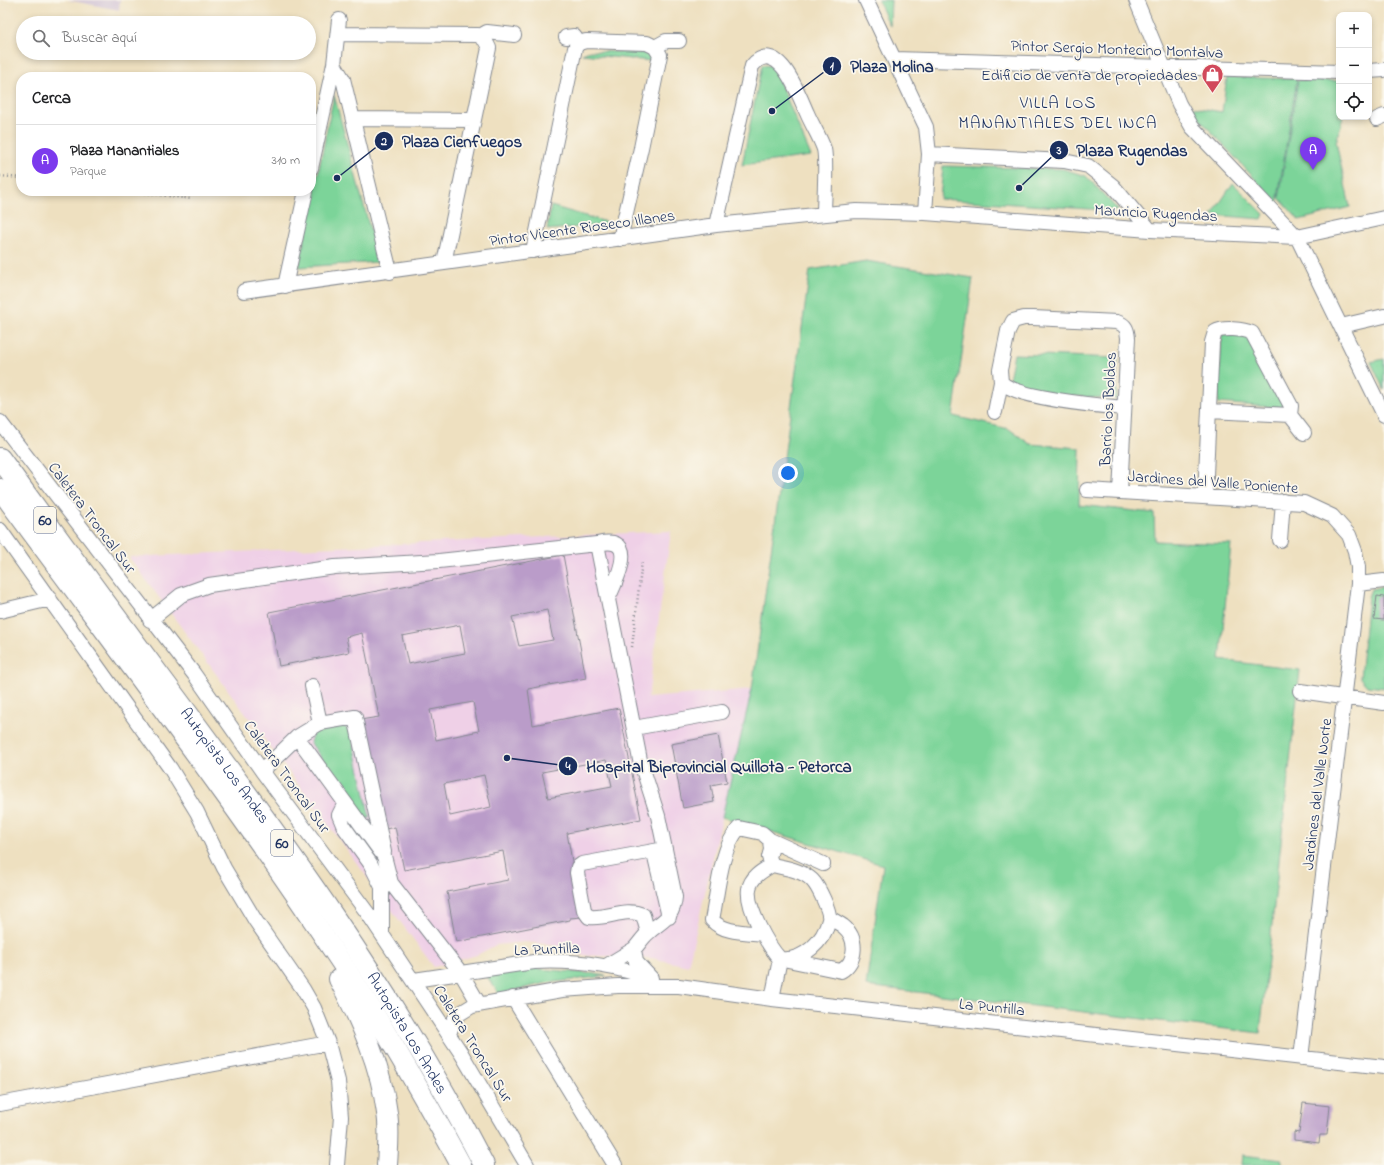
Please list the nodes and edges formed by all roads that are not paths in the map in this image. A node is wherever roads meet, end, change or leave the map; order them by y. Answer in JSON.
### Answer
{"nodes":[{"id":1,"x":866,"y":0,"type":"edge"},
{"id":2,"x":1136,"y":0,"type":"edge"},
{"id":3,"x":339,"y":20,"type":"dead end"},
{"id":4,"x":339,"y":34,"type":"junction"},
{"id":5,"x":514,"y":35,"type":"dead end"},
{"id":6,"x":566,"y":37,"type":"dead end"},
{"id":7,"x":483,"y":38,"type":"junction"},
{"id":8,"x":679,"y":41,"type":"dead end"},
{"id":9,"x":579,"y":43,"type":"junction"},
{"id":10,"x":655,"y":47,"type":"junction"},
{"id":11,"x":894,"y":59,"type":"junction"},
{"id":12,"x":334,"y":64,"type":"junction"},
{"id":13,"x":1163,"y":66,"type":"junction"},
{"id":14,"x":1384,"y":70,"type":"edge"},
{"id":15,"x":1372,"y":71,"type":"edge"},
{"id":16,"x":1336,"y":72,"type":"edge"},
{"id":17,"x":353,"y":119,"type":"junction"},
{"id":18,"x":474,"y":120,"type":"junction"},
{"id":19,"x":316,"y":145,"type":"edge"},
{"id":20,"x":929,"y":154,"type":"junction"},
{"id":21,"x":305,"y":196,"type":"edge"},
{"id":22,"x":925,"y":213,"type":"junction"},
{"id":23,"x":824,"y":214,"type":"junction"},
{"id":24,"x":1384,"y":218,"type":"edge"},
{"id":25,"x":716,"y":225,"type":"junction"},
{"id":26,"x":1150,"y":230,"type":"junction"},
{"id":27,"x":1297,"y":237,"type":"junction"},
{"id":28,"x":620,"y":239,"type":"junction"},
{"id":29,"x":533,"y":251,"type":"junction"},
{"id":30,"x":444,"y":263,"type":"junction"},
{"id":31,"x":390,"y":272,"type":"junction"},
{"id":32,"x":285,"y":286,"type":"junction"},
{"id":33,"x":244,"y":291,"type":"dead end"},
{"id":34,"x":1384,"y":316,"type":"edge"},
{"id":35,"x":1341,"y":326,"type":"junction"},
{"id":36,"x":1001,"y":382,"type":"junction"},
{"id":37,"x":1124,"y":408,"type":"junction"},
{"id":38,"x":995,"y":412,"type":"dead end"},
{"id":39,"x":1209,"y":412,"type":"junction"},
{"id":40,"x":1290,"y":415,"type":"junction"},
{"id":41,"x":1384,"y":416,"type":"edge"},
{"id":42,"x":0,"y":422,"type":"edge"},
{"id":43,"x":1304,"y":433,"type":"dead end"},
{"id":44,"x":0,"y":458,"type":"edge"},
{"id":45,"x":0,"y":489,"type":"edge"},
{"id":46,"x":1087,"y":490,"type":"dead end"},
{"id":47,"x":1120,"y":492,"type":"junction"},
{"id":48,"x":1205,"y":497,"type":"junction"},
{"id":49,"x":1282,"y":501,"type":"junction"},
{"id":50,"x":0,"y":530,"type":"edge"},
{"id":51,"x":1349,"y":535,"type":"joint"},
{"id":52,"x":1280,"y":540,"type":"dead end"},
{"id":53,"x":597,"y":544,"type":"junction"},
{"id":54,"x":1384,"y":581,"type":"edge"},
{"id":55,"x":1358,"y":584,"type":"junction"},
{"id":56,"x":50,"y":599,"type":"junction"},
{"id":57,"x":608,"y":599,"type":"junction"},
{"id":58,"x":0,"y":611,"type":"edge"},
{"id":59,"x":150,"y":620,"type":"junction"},
{"id":60,"x":312,"y":686,"type":"dead end"},
{"id":61,"x":1300,"y":691,"type":"dead end"},
{"id":62,"x":1345,"y":697,"type":"junction"},
{"id":63,"x":1384,"y":703,"type":"edge"},
{"id":64,"x":722,"y":712,"type":"dead end"},
{"id":65,"x":320,"y":723,"type":"junction"},
{"id":66,"x":634,"y":728,"type":"junction"},
{"id":67,"x":297,"y":737,"type":"junction"},
{"id":68,"x":262,"y":771,"type":"junction"},
{"id":69,"x":343,"y":806,"type":"dead end"},
{"id":70,"x":770,"y":840,"type":"junction"},
{"id":71,"x":660,"y":853,"type":"junction"},
{"id":72,"x":384,"y":856,"type":"junction"},
{"id":73,"x":823,"y":864,"type":"dead end"},
{"id":74,"x":772,"y":865,"type":"junction"},
{"id":75,"x":299,"y":899,"type":"junction"},
{"id":76,"x":830,"y":918,"type":"junction"},
{"id":77,"x":648,"y":933,"type":"junction"},
{"id":78,"x":382,"y":934,"type":"junction"},
{"id":79,"x":763,"y":934,"type":"junction"},
{"id":80,"x":634,"y":949,"type":"junction"},
{"id":81,"x":784,"y":959,"type":"junction"},
{"id":82,"x":606,"y":966,"type":"junction"},
{"id":83,"x":461,"y":973,"type":"junction"},
{"id":84,"x":651,"y":978,"type":"junction"},
{"id":85,"x":414,"y":980,"type":"junction"},
{"id":86,"x":679,"y":986,"type":"junction"},
{"id":87,"x":513,"y":998,"type":"junction"},
{"id":88,"x":772,"y":999,"type":"junction"},
{"id":89,"x":479,"y":1004,"type":"junction"},
{"id":90,"x":449,"y":1034,"type":"junction"},
{"id":91,"x":328,"y":1043,"type":"junction"},
{"id":92,"x":1301,"y":1058,"type":"junction"},
{"id":93,"x":1384,"y":1067,"type":"edge"},
{"id":94,"x":0,"y":1104,"type":"edge"},
{"id":95,"x":337,"y":1165,"type":"edge"},
{"id":96,"x":387,"y":1165,"type":"edge"},
{"id":97,"x":462,"y":1165,"type":"edge"},
{"id":98,"x":484,"y":1165,"type":"edge"},
{"id":99,"x":526,"y":1165,"type":"edge"},
{"id":100,"x":615,"y":1165,"type":"edge"}],
"edges":[{"from":1,"to":11,"type":"street"},
{"from":2,"to":13,"type":"street"},
{"from":3,"to":4,"type":"street"},
{"from":4,"to":7,"type":"street"},
{"from":4,"to":12,"type":"street"},
{"from":5,"to":7,"type":"street"},
{"from":6,"to":9,"type":"street"},
{"from":7,"to":18,"type":"street"},
{"from":8,"to":10,"type":"street"},
{"from":9,"to":10,"type":"street"},
{"from":9,"to":29,"type":"street"},
{"from":10,"to":28,"type":"street"},
{"from":11,"to":13,"type":"street","name":"Pintor Sergio Montecino Montalva"},
{"from":11,"to":20,"type":"street"},
{"from":12,"to":17,"type":"street"},
{"from":12,"to":19,"type":"street"},
{"from":13,"to":16,"type":"street","name":"Pintor Sergio Montecino Montalva"},
{"from":13,"to":27,"type":"street"},
{"from":14,"to":15,"type":"street"},
{"from":17,"to":18,"type":"street"},
{"from":17,"to":31,"type":"street"},
{"from":18,"to":30,"type":"street"},
{"from":20,"to":22,"type":"street"},
{"from":20,"to":26,"type":"street"},
{"from":21,"to":32,"type":"street"},
{"from":22,"to":23,"type":"street","name":"Pintor Vicente Rioseco Illanes"},
{"from":22,"to":26,"type":"street","name":"Mauricio Rugendas"},
{"from":23,"to":25,"type":"street","name":"Pintor Vicente Rioseco Illanes"},
{"from":23,"to":25,"type":"street"},
{"from":24,"to":27,"type":"street","name":"Mauricio Rugendas"},
{"from":25,"to":28,"type":"street","name":"Pintor Vicente Rioseco Illanes"},
{"from":26,"to":27,"type":"street","name":"Mauricio Rugendas"},
{"from":27,"to":35,"type":"street"},
{"from":28,"to":29,"type":"street","name":"Pintor Vicente Rioseco Illanes"},
{"from":29,"to":30,"type":"street","name":"Pintor Vicente Rioseco Illanes"},
{"from":30,"to":31,"type":"street","name":"Pintor Vicente Rioseco Illanes"},
{"from":31,"to":32,"type":"street","name":"Pintor Vicente Rioseco Illanes"},
{"from":32,"to":33,"type":"street","name":"Pintor Vicente Rioseco Illanes"},
{"from":34,"to":35,"type":"street"},
{"from":35,"to":41,"type":"street"},
{"from":36,"to":37,"type":"street"},
{"from":36,"to":37,"type":"street","name":"Barrio los Boldos"},
{"from":36,"to":38,"type":"street"},
{"from":37,"to":47,"type":"street","name":"Barrio los Boldos"},
{"from":39,"to":40,"type":"street"},
{"from":39,"to":40,"type":"street"},
{"from":39,"to":48,"type":"street"},
{"from":40,"to":43,"type":"street"},
{"from":42,"to":59,"type":"street","name":"Caletera Troncal Sur"},
{"from":44,"to":98,"type":"highway","name":"Autopista Los Andes","number":"60"},
{"from":45,"to":75,"type":"highway","name":"Autopista Los Andes","number":"60"},
{"from":46,"to":47,"type":"street","name":"Jardines del Valle Poniente"},
{"from":47,"to":48,"type":"street","name":"Jardines del Valle Poniente"},
{"from":48,"to":49,"type":"street","name":"Jardines del Valle Poniente"},
{"from":49,"to":51,"type":"street","name":"Jardines del Valle Poniente"},
{"from":49,"to":52,"type":"street"},
{"from":50,"to":56,"type":"street"},
{"from":51,"to":55,"type":"street","name":"Jardines del Valle Norte"},
{"from":53,"to":57,"type":"street"},
{"from":53,"to":57,"type":"street"},
{"from":53,"to":59,"type":"street"},
{"from":54,"to":55,"type":"street"},
{"from":55,"to":62,"type":"street","name":"Jardines del Valle Norte"},
{"from":56,"to":58,"type":"street"},
{"from":56,"to":91,"type":"street"},
{"from":57,"to":66,"type":"street"},
{"from":59,"to":68,"type":"street","name":"Caletera Troncal Sur"},
{"from":60,"to":65,"type":"street"},
{"from":61,"to":62,"type":"street"},
{"from":62,"to":63,"type":"street"},
{"from":62,"to":92,"type":"street","name":"Jardines del Valle Norte"},
{"from":64,"to":66,"type":"street"},
{"from":65,"to":67,"type":"street"},
{"from":65,"to":72,"type":"street"},
{"from":66,"to":71,"type":"street"},
{"from":67,"to":68,"type":"street"},
{"from":67,"to":72,"type":"street"},
{"from":68,"to":78,"type":"street","name":"Caletera Troncal Sur"},
{"from":69,"to":78,"type":"street"},
{"from":70,"to":73,"type":"street"},
{"from":70,"to":74,"type":"street"},
{"from":70,"to":79,"type":"street"},
{"from":71,"to":77,"type":"street"},
{"from":71,"to":77,"type":"street"},
{"from":72,"to":83,"type":"street"},
{"from":74,"to":76,"type":"street"},
{"from":74,"to":79,"type":"street"},
{"from":75,"to":96,"type":"highway"},
{"from":75,"to":97,"type":"highway","name":"Autopista Los Andes","number":"60"},
{"from":76,"to":81,"type":"street"},
{"from":76,"to":81,"type":"street"},
{"from":77,"to":80,"type":"street"},
{"from":78,"to":85,"type":"street","name":"Caletera Troncal Sur"},
{"from":79,"to":81,"type":"street"},
{"from":80,"to":82,"type":"street"},
{"from":80,"to":84,"type":"street"},
{"from":81,"to":88,"type":"street"},
{"from":82,"to":83,"type":"street","name":"La Puntilla"},
{"from":82,"to":84,"type":"street","name":"La Puntilla"},
{"from":83,"to":85,"type":"street","name":"La Puntilla"},
{"from":83,"to":89,"type":"street"},
{"from":84,"to":86,"type":"street","name":"La Puntilla"},
{"from":85,"to":90,"type":"street","name":"Caletera Troncal Sur"},
{"from":86,"to":87,"type":"street","name":"La Puntilla"},
{"from":86,"to":88,"type":"street","name":"La Puntilla"},
{"from":87,"to":89,"type":"street","name":"La Puntilla"},
{"from":87,"to":100,"type":"street"},
{"from":88,"to":92,"type":"street","name":"La Puntilla"},
{"from":89,"to":90,"type":"street","name":"La Puntilla"},
{"from":90,"to":99,"type":"street","name":"Caletera Troncal Sur"},
{"from":91,"to":94,"type":"street"},
{"from":91,"to":95,"type":"street"},
{"from":92,"to":93,"type":"street","name":"La Puntilla"}]}
